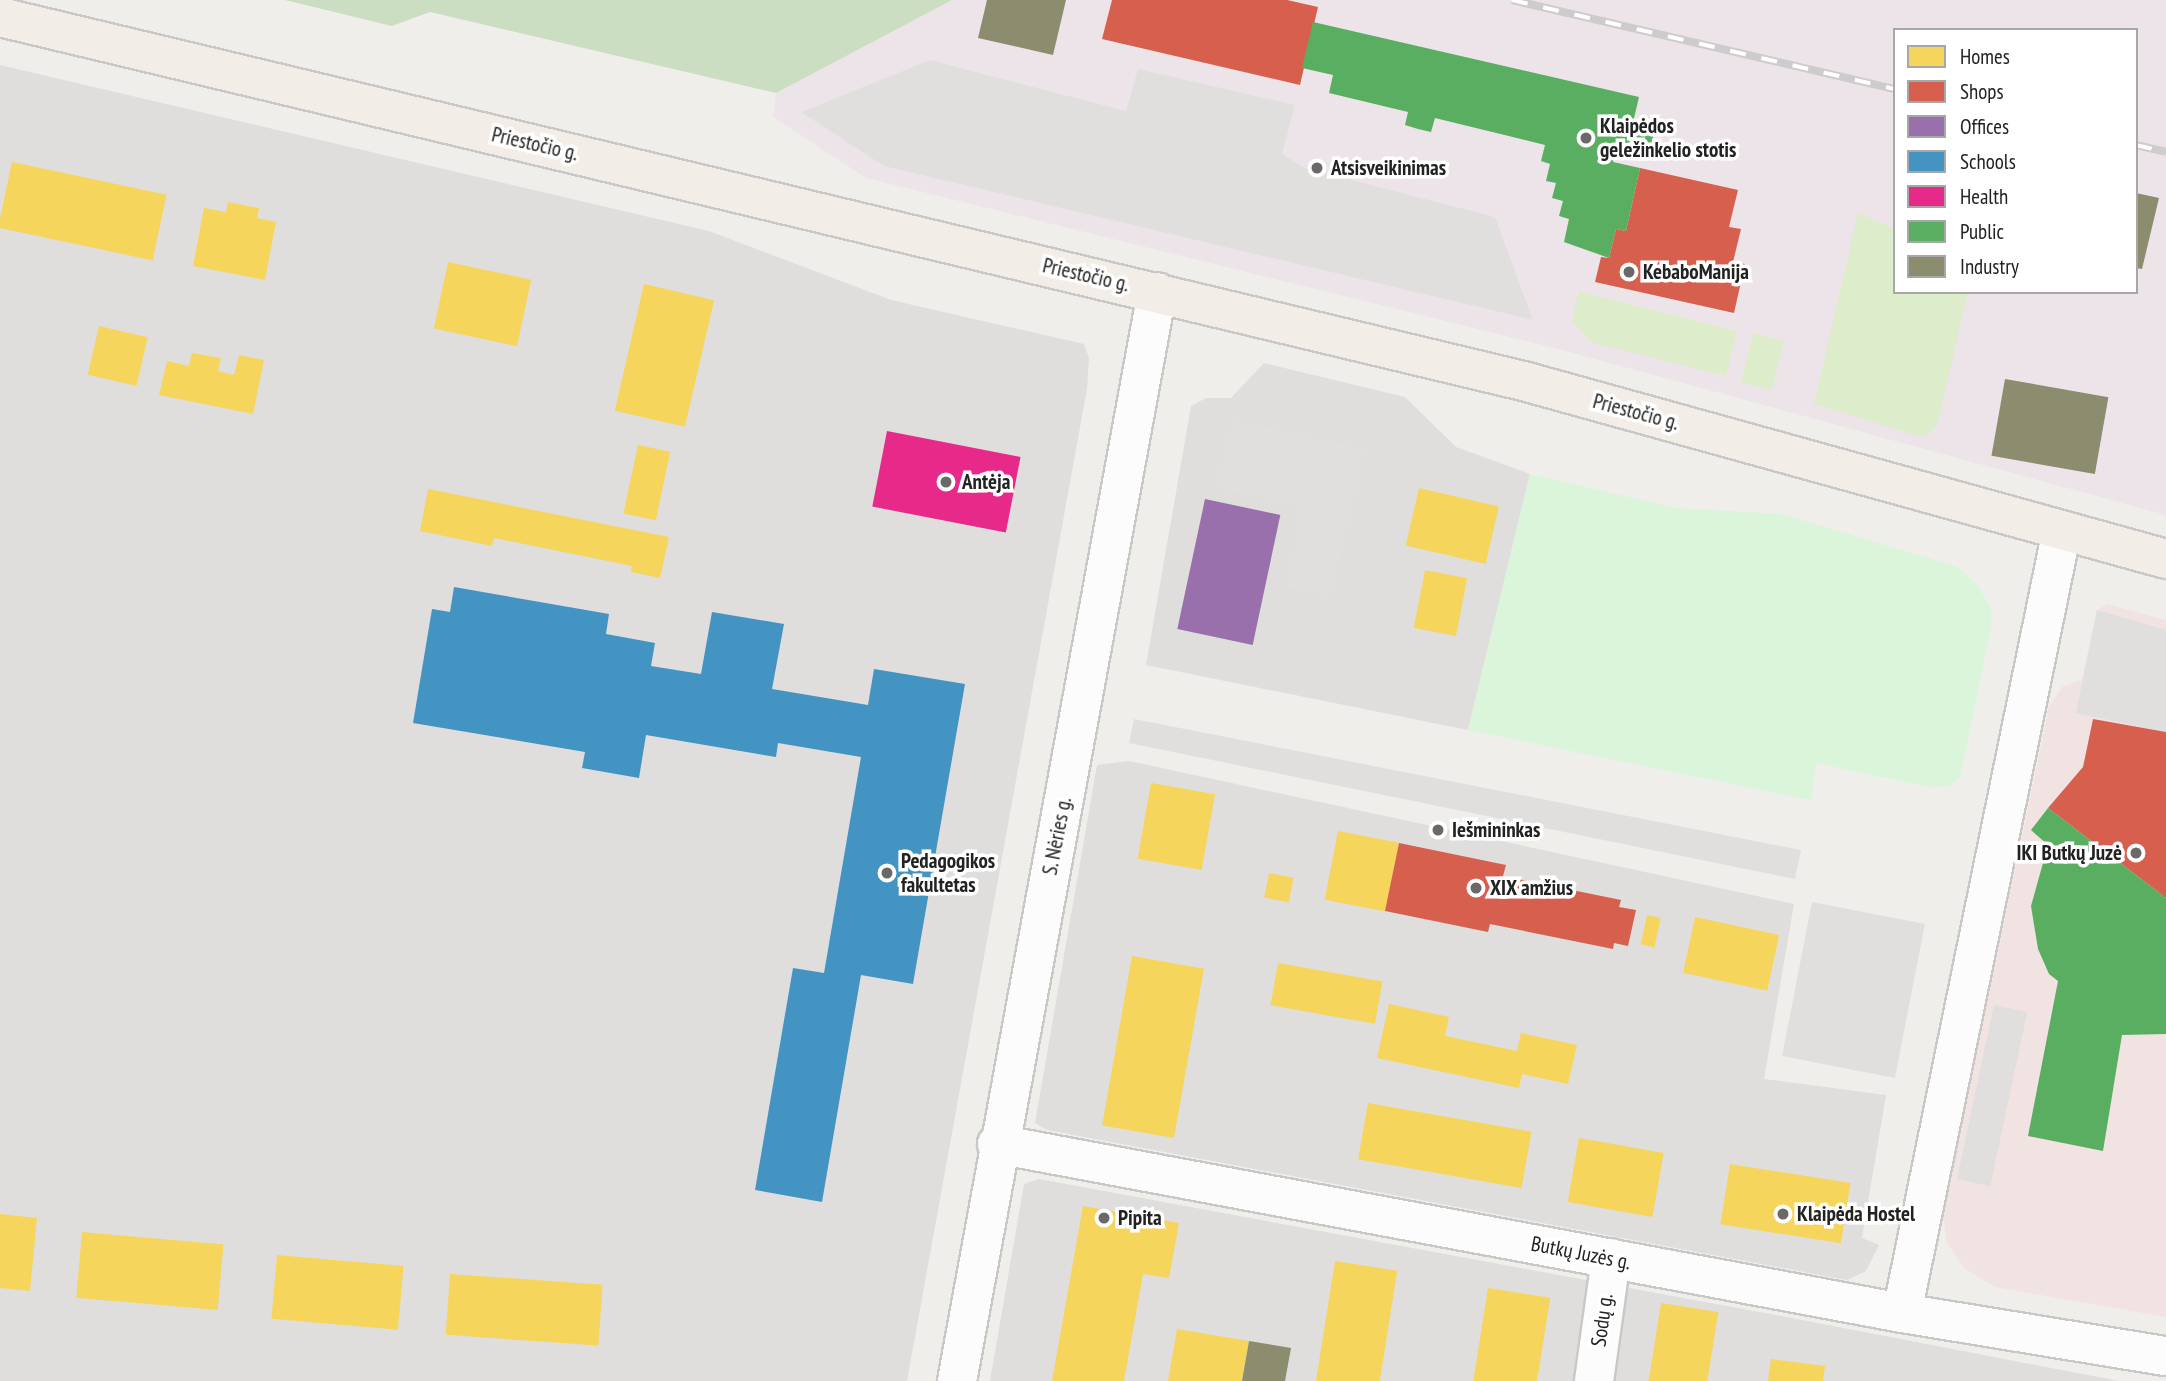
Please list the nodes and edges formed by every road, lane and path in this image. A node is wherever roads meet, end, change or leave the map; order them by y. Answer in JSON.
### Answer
{"nodes":[{"id":1,"x":0,"y":17,"type":"edge"},
{"id":2,"x":1157,"y":292,"type":"junction"},
{"id":3,"x":2062,"y":530,"type":"junction"},
{"id":4,"x":2166,"y":559,"type":"edge"},
{"id":5,"x":997,"y":1144,"type":"junction"},
{"id":6,"x":1611,"y":1258,"type":"junction"},
{"id":7,"x":1902,"y":1313,"type":"junction"},
{"id":8,"x":2166,"y":1356,"type":"edge"},
{"id":9,"x":957,"y":1381,"type":"edge"},
{"id":10,"x":1594,"y":1381,"type":"edge"}],
"edges":[{"from":1,"to":2,"type":"main road","name":"Priestočio g."},
{"from":2,"to":3,"type":"main road","name":"Priestočio g."},
{"from":2,"to":5,"type":"street","name":"S. Nėries g."},
{"from":3,"to":4,"type":"main road","name":"Priestočio g."},
{"from":3,"to":7,"type":"street"},
{"from":5,"to":6,"type":"street","name":"Butkų Juzės g."},
{"from":5,"to":9,"type":"street","name":"S. Nėries g."},
{"from":6,"to":7,"type":"street","name":"Butkų Juzės g."},
{"from":6,"to":10,"type":"street","name":"Sodų g."},
{"from":7,"to":8,"type":"street","name":"Butkų Juzės g."}]}
